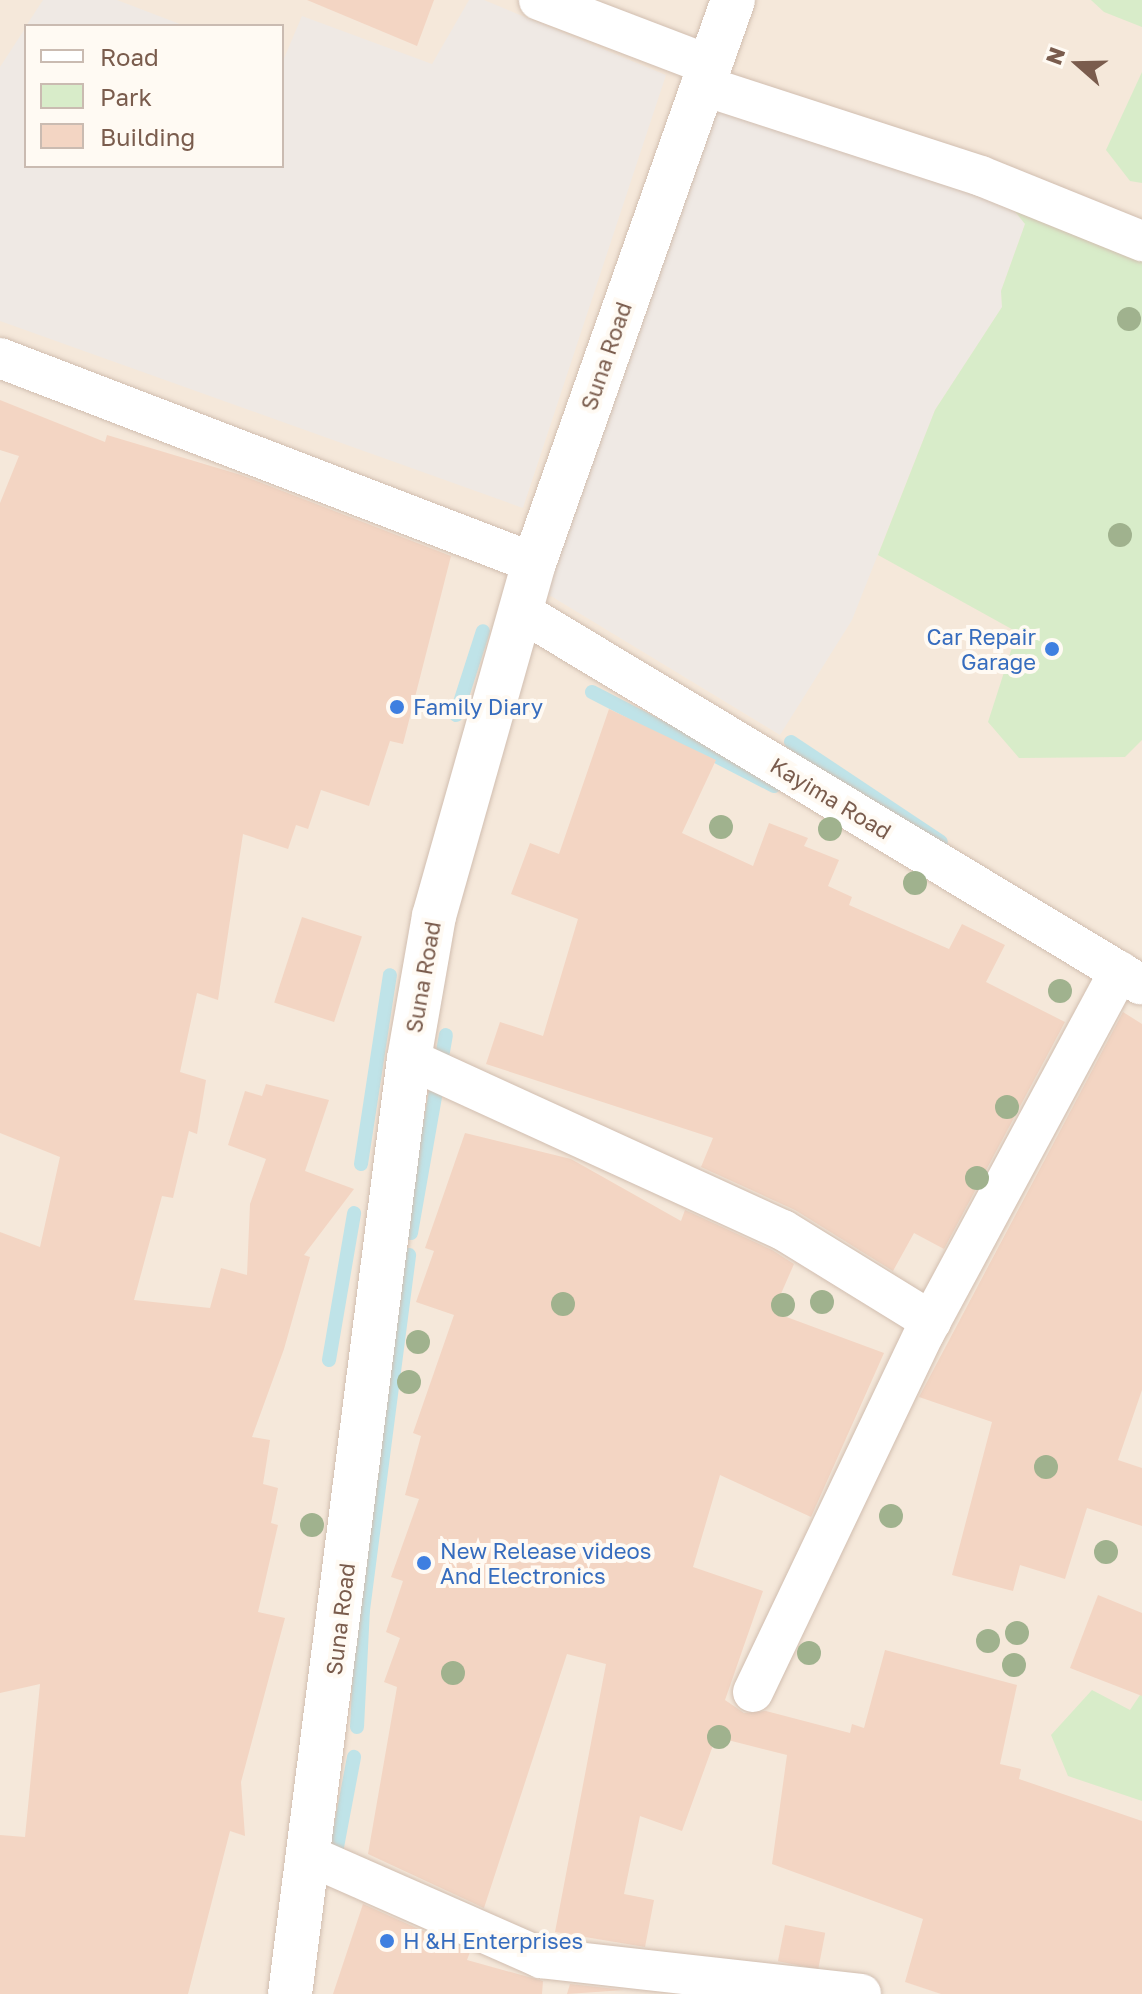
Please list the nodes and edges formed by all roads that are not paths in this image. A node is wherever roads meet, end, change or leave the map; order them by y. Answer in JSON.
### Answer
{"nodes":[{"id":1,"x":539,"y":0,"type":"edge"},
{"id":2,"x":733,"y":0,"type":"edge"},
{"id":3,"x":705,"y":75,"type":"junction"},
{"id":4,"x":1142,"y":241,"type":"edge"},
{"id":5,"x":0,"y":358,"type":"edge"},
{"id":6,"x":534,"y":563,"type":"junction"},
{"id":7,"x":520,"y":611,"type":"junction"},
{"id":8,"x":1130,"y":978,"type":"edge"},
{"id":9,"x":409,"y":1059,"type":"junction"},
{"id":10,"x":931,"y":1321,"type":"junction"},
{"id":11,"x":753,"y":1692,"type":"dead end"},
{"id":12,"x":310,"y":1856,"type":"junction"},
{"id":13,"x":290,"y":1994,"type":"edge"},
{"id":14,"x":861,"y":1994,"type":"edge"}],
"edges":[{"from":1,"to":3,"type":"street"},
{"from":2,"to":3,"type":"street","name":"Suna Road"},
{"from":3,"to":4,"type":"street"},
{"from":3,"to":6,"type":"street","name":"Suna Road"},
{"from":5,"to":6,"type":"street"},
{"from":6,"to":7,"type":"street","name":"Suna Road"},
{"from":7,"to":8,"type":"street","name":"Kayima Road"},
{"from":7,"to":9,"type":"street","name":"Suna Road"},
{"from":8,"to":10,"type":"street"},
{"from":9,"to":10,"type":"street"},
{"from":9,"to":12,"type":"street","name":"Suna Road"},
{"from":10,"to":11,"type":"street"},
{"from":12,"to":13,"type":"street","name":"Suna Road"},
{"from":12,"to":14,"type":"street"}]}
